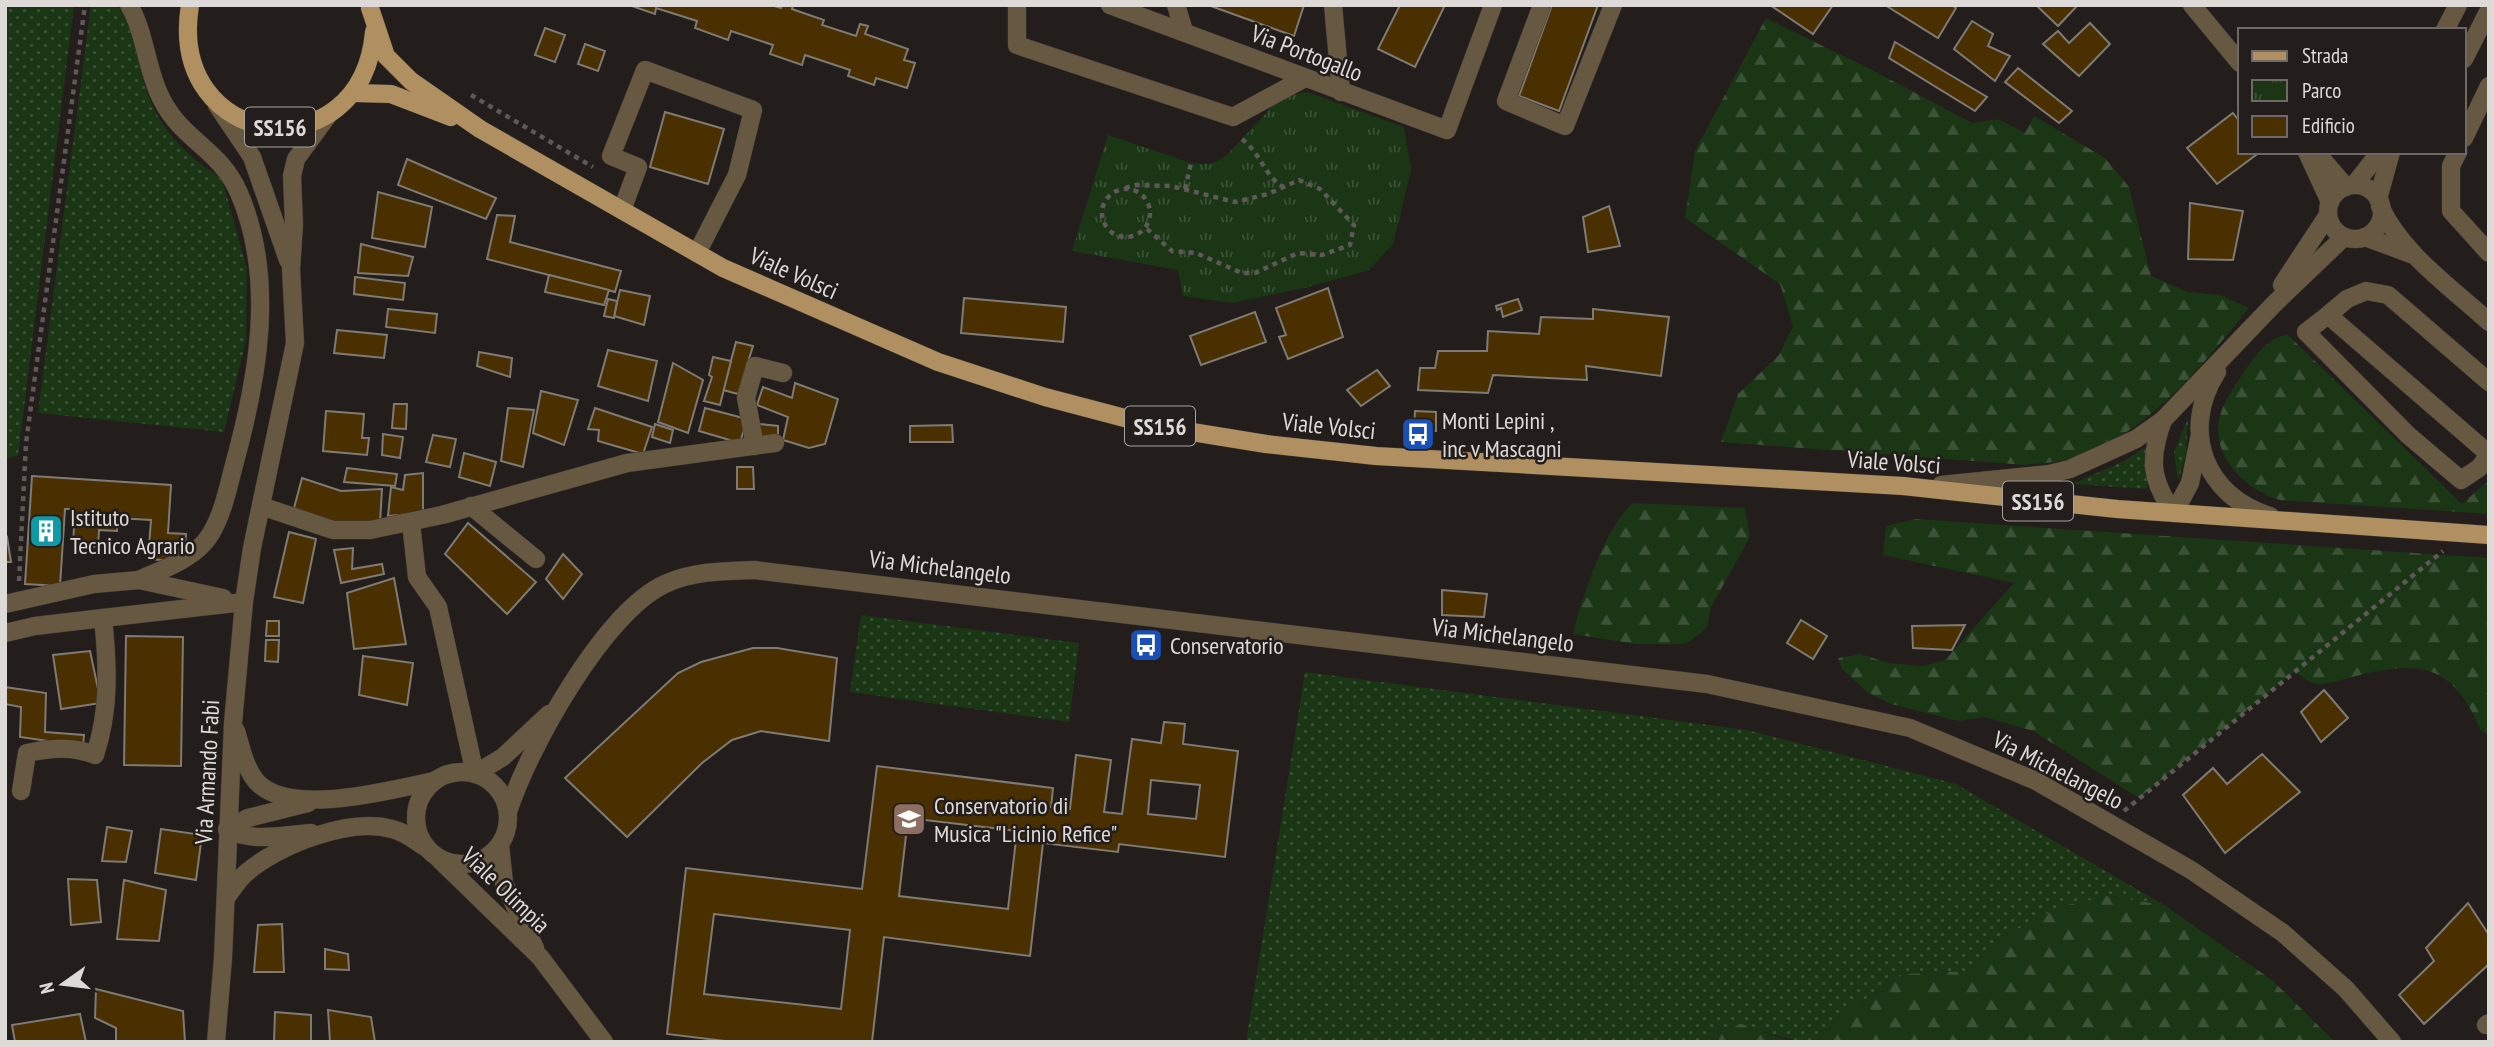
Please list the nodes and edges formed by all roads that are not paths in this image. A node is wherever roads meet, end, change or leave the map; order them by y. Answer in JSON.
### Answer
{"nodes":[{"id":1,"x":129,"y":5,"type":"edge"},
{"id":2,"x":190,"y":5,"type":"edge"},
{"id":3,"x":1017,"y":5,"type":"edge"},
{"id":4,"x":1110,"y":5,"type":"edge"},
{"id":5,"x":1176,"y":5,"type":"edge"},
{"id":6,"x":1333,"y":5,"type":"edge"},
{"id":7,"x":1493,"y":5,"type":"edge"},
{"id":8,"x":1542,"y":5,"type":"edge"},
{"id":9,"x":1612,"y":5,"type":"edge"},
{"id":10,"x":2192,"y":5,"type":"edge"},
{"id":11,"x":2458,"y":5,"type":"edge"},
{"id":12,"x":370,"y":6,"type":"edge"},
{"id":13,"x":2489,"y":10,"type":"edge"},
{"id":14,"x":2446,"y":28,"type":"edge"},
{"id":15,"x":1184,"y":31,"type":"junction"},
{"id":16,"x":2466,"y":55,"type":"edge"},
{"id":17,"x":2238,"y":61,"type":"edge"},
{"id":18,"x":1303,"y":79,"type":"junction"},
{"id":19,"x":2489,"y":86,"type":"edge"},
{"id":20,"x":1341,"y":92,"type":"junction"},
{"id":21,"x":353,"y":93,"type":"junction"},
{"id":22,"x":215,"y":102,"type":"junction"},
{"id":23,"x":329,"y":114,"type":"junction"},
{"id":24,"x":480,"y":129,"type":"junction"},
{"id":25,"x":2466,"y":134,"type":"edge"},
{"id":26,"x":2308,"y":154,"type":"edge"},
{"id":27,"x":2318,"y":154,"type":"edge"},
{"id":28,"x":2457,"y":154,"type":"edge"},
{"id":29,"x":2386,"y":156,"type":"edge"},
{"id":30,"x":2350,"y":186,"type":"junction"},
{"id":31,"x":2379,"y":203,"type":"junction"},
{"id":32,"x":2329,"y":208,"type":"junction"},
{"id":33,"x":621,"y":210,"type":"junction"},
{"id":34,"x":2344,"y":237,"type":"junction"},
{"id":35,"x":2365,"y":237,"type":"junction"},
{"id":36,"x":697,"y":253,"type":"junction"},
{"id":37,"x":2489,"y":253,"type":"edge"},
{"id":38,"x":2418,"y":257,"type":"junction"},
{"id":39,"x":291,"y":270,"type":"junction"},
{"id":40,"x":2328,"y":315,"type":"junction"},
{"id":41,"x":2258,"y":320,"type":"junction"},
{"id":42,"x":2489,"y":322,"type":"edge"},
{"id":43,"x":2233,"y":349,"type":"junction"},
{"id":44,"x":783,"y":373,"type":"dead end"},
{"id":45,"x":2489,"y":382,"type":"edge"},
{"id":46,"x":2163,"y":420,"type":"junction"},
{"id":47,"x":2200,"y":435,"type":"junction"},
{"id":48,"x":775,"y":443,"type":"dead end"},
{"id":49,"x":755,"y":446,"type":"junction"},
{"id":50,"x":2489,"y":455,"type":"edge"},
{"id":51,"x":1903,"y":486,"type":"junction"},
{"id":52,"x":261,"y":506,"type":"junction"},
{"id":53,"x":471,"y":506,"type":"junction"},
{"id":54,"x":2174,"y":513,"type":"junction"},
{"id":55,"x":2286,"y":521,"type":"junction"},
{"id":56,"x":411,"y":523,"type":"junction"},
{"id":57,"x":2489,"y":536,"type":"edge"},
{"id":58,"x":536,"y":559,"type":"dead end"},
{"id":59,"x":139,"y":580,"type":"junction"},
{"id":60,"x":11,"y":603,"type":"edge"},
{"id":61,"x":244,"y":603,"type":"junction"},
{"id":62,"x":103,"y":618,"type":"junction"},
{"id":63,"x":5,"y":633,"type":"edge"},
{"id":64,"x":564,"y":699,"type":"junction"},
{"id":65,"x":233,"y":723,"type":"junction"},
{"id":66,"x":475,"y":774,"type":"junction"},
{"id":67,"x":434,"y":781,"type":"junction"},
{"id":68,"x":21,"y":791,"type":"dead end"},
{"id":69,"x":319,"y":800,"type":"junction"},
{"id":70,"x":508,"y":812,"type":"junction"},
{"id":71,"x":227,"y":829,"type":"junction"},
{"id":72,"x":325,"y":832,"type":"junction"},
{"id":73,"x":500,"y":845,"type":"junction"},
{"id":74,"x":434,"y":854,"type":"junction"},
{"id":75,"x":226,"y":898,"type":"junction"},
{"id":76,"x":540,"y":957,"type":"junction"},
{"id":77,"x":600,"y":1038,"type":"edge"},
{"id":78,"x":216,"y":1042,"type":"edge"},
{"id":79,"x":2392,"y":1042,"type":"edge"}],
"edges":[{"from":1,"to":59,"type":"street"},
{"from":2,"to":22,"type":"main road","name":"Viale Volsci","number":"SS156"},
{"from":3,"to":18,"type":"street"},
{"from":4,"to":15,"type":"street","name":"Via Portogallo"},
{"from":5,"to":15,"type":"street"},
{"from":6,"to":20,"type":"street"},
{"from":7,"to":20,"type":"street","name":"Via Portogallo"},
{"from":8,"to":9,"type":"street"},
{"from":10,"to":17,"type":"street"},
{"from":11,"to":14,"type":"street"},
{"from":12,"to":21,"type":"main road","name":"Viale Volsci","number":"SS156"},
{"from":12,"to":24,"type":"main road","name":"Viale Volsci","number":"SS156"},
{"from":13,"to":16,"type":"street"},
{"from":15,"to":18,"type":"street","name":"Via Portogallo"},
{"from":18,"to":20,"type":"street","name":"Via Portogallo"},
{"from":19,"to":25,"type":"street"},
{"from":21,"to":23,"type":"main road","name":"Viale Volsci","number":"SS156"},
{"from":21,"to":24,"type":"main road","name":"Viale Volsci","number":"SS156"},
{"from":22,"to":23,"type":"main road","name":"Viale Volsci","number":"SS156"},
{"from":22,"to":39,"type":"street"},
{"from":23,"to":39,"type":"street"},
{"from":24,"to":33,"type":"main road","name":"Viale Volsci","number":"SS156"},
{"from":26,"to":32,"type":"street"},
{"from":27,"to":30,"type":"street"},
{"from":28,"to":37,"type":"street"},
{"from":29,"to":30,"type":"street"},
{"from":29,"to":31,"type":"street"},
{"from":30,"to":31,"type":"street"},
{"from":30,"to":32,"type":"street"},
{"from":31,"to":35,"type":"street"},
{"from":31,"to":38,"type":"street"},
{"from":32,"to":34,"type":"street"},
{"from":32,"to":41,"type":"street"},
{"from":33,"to":36,"type":"main road","name":"Viale Volsci","number":"SS156"},
{"from":33,"to":36,"type":"street"},
{"from":34,"to":35,"type":"street"},
{"from":34,"to":41,"type":"street"},
{"from":35,"to":38,"type":"street"},
{"from":36,"to":51,"type":"main road","name":"Viale Volsci","number":"SS156"},
{"from":38,"to":42,"type":"street"},
{"from":39,"to":52,"type":"street","name":"Via Armando Fabi"},
{"from":40,"to":45,"type":"street"},
{"from":40,"to":50,"type":"street"},
{"from":40,"to":50,"type":"street"},
{"from":41,"to":43,"type":"street"},
{"from":43,"to":46,"type":"street"},
{"from":43,"to":47,"type":"street"},
{"from":44,"to":49,"type":"street"},
{"from":46,"to":51,"type":"street"},
{"from":46,"to":54,"type":"street"},
{"from":47,"to":54,"type":"street"},
{"from":47,"to":55,"type":"street"},
{"from":48,"to":49,"type":"street"},
{"from":49,"to":53,"type":"street"},
{"from":51,"to":54,"type":"main road","name":"Viale Volsci","number":"SS156"},
{"from":52,"to":56,"type":"street"},
{"from":52,"to":61,"type":"street","name":"Via Armando Fabi"},
{"from":53,"to":56,"type":"street"},
{"from":53,"to":58,"type":"street"},
{"from":54,"to":55,"type":"main road","name":"Viale Volsci","number":"SS156"},
{"from":55,"to":57,"type":"main road","name":"Viale Volsci","number":"SS156","bridge":true},
{"from":56,"to":66,"type":"street"},
{"from":59,"to":60,"type":"street"},
{"from":59,"to":61,"type":"street"},
{"from":61,"to":62,"type":"street"},
{"from":61,"to":65,"type":"street","name":"Via Armando Fabi"},
{"from":62,"to":63,"type":"street"},
{"from":62,"to":68,"type":"street"},
{"from":64,"to":66,"type":"street","name":"Via Michelangelo"},
{"from":64,"to":70,"type":"street","name":"Via Michelangelo"},
{"from":64,"to":79,"type":"street","name":"Via Michelangelo"},
{"from":65,"to":69,"type":"street"},
{"from":65,"to":71,"type":"street","name":"Via Armando Fabi"},
{"from":66,"to":67,"type":"street"},
{"from":66,"to":70,"type":"street"},
{"from":67,"to":69,"type":"street"},
{"from":67,"to":74,"type":"street"},
{"from":69,"to":71,"type":"street"},
{"from":70,"to":73,"type":"street"},
{"from":71,"to":72,"type":"street"},
{"from":71,"to":75,"type":"street","name":"Via Armando Fabi"},
{"from":72,"to":74,"type":"street","name":"Viale Olimpia"},
{"from":72,"to":75,"type":"street","name":"Viale Olimpia"},
{"from":73,"to":74,"type":"street"},
{"from":73,"to":76,"type":"street","name":"Viale Olimpia"},
{"from":74,"to":76,"type":"street","name":"Viale Olimpia"},
{"from":75,"to":78,"type":"street","name":"Via Armando Fabi"},
{"from":76,"to":77,"type":"street","name":"Viale Olimpia"}]}
